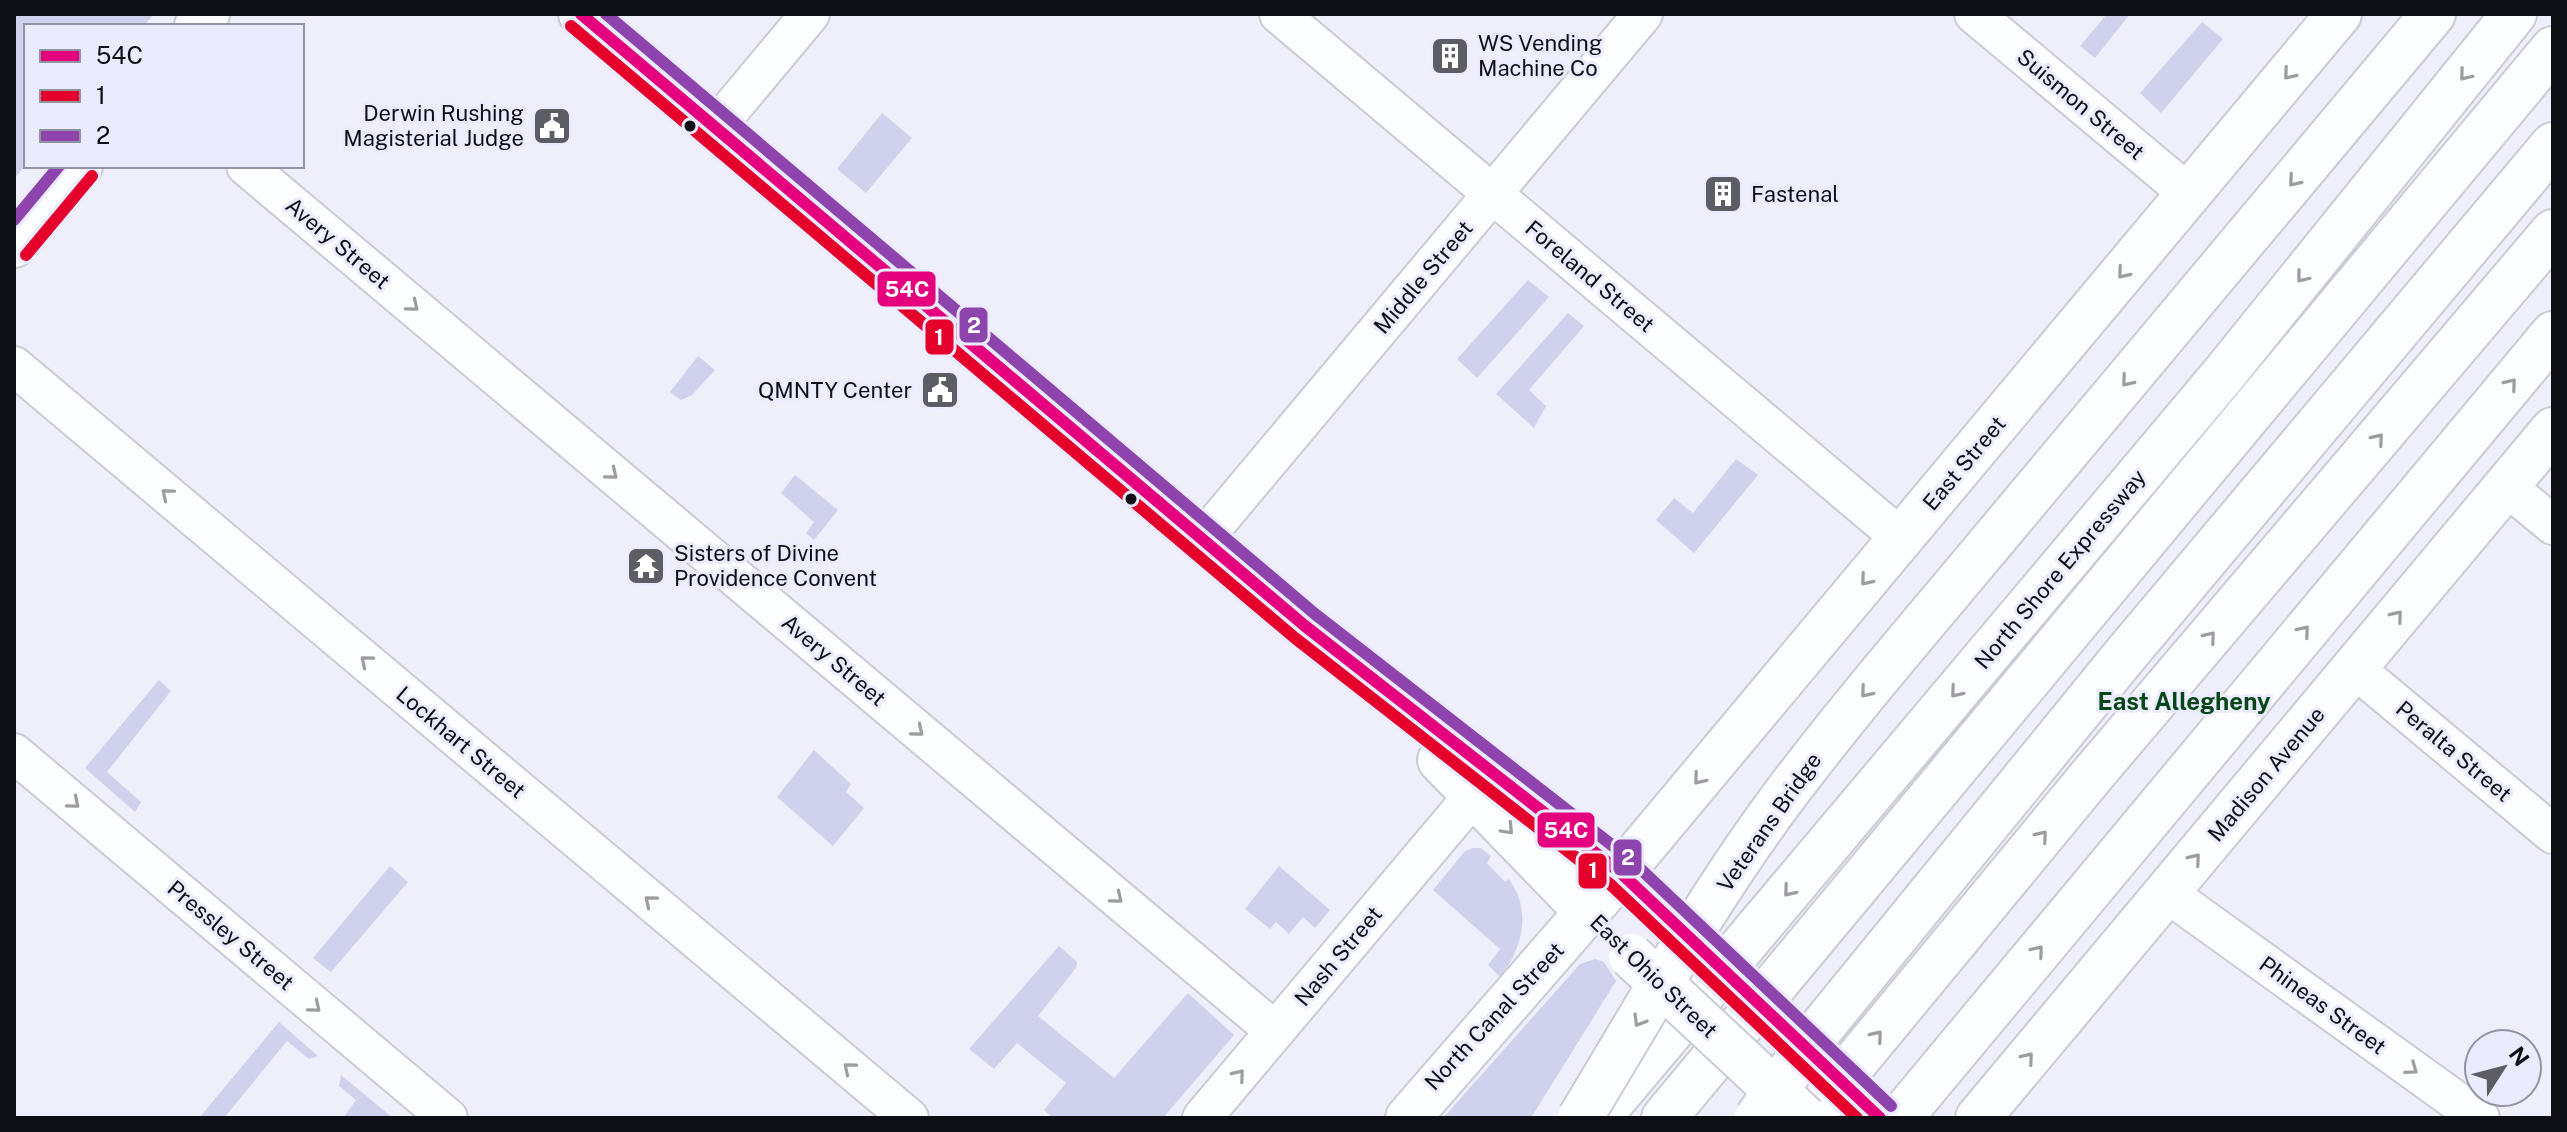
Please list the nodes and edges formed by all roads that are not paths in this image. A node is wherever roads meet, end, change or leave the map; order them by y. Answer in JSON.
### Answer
{"nodes":[{"id":1,"x":581,"y":14,"type":"edge"},
{"id":2,"x":810,"y":14,"type":"edge"},
{"id":3,"x":1279,"y":14,"type":"edge"},
{"id":4,"x":1643,"y":14,"type":"edge"},
{"id":5,"x":1974,"y":14,"type":"edge"},
{"id":6,"x":2339,"y":14,"type":"edge"},
{"id":7,"x":2433,"y":14,"type":"edge"},
{"id":8,"x":2514,"y":14,"type":"edge"},
{"id":9,"x":2553,"y":49,"type":"edge"},
{"id":10,"x":715,"y":128,"type":"junction"},
{"id":11,"x":2553,"y":145,"type":"edge"},
{"id":12,"x":78,"y":168,"type":"edge"},
{"id":13,"x":248,"y":168,"type":"edge"},
{"id":14,"x":1492,"y":194,"type":"junction"},
{"id":15,"x":2189,"y":194,"type":"junction"},
{"id":16,"x":2553,"y":232,"type":"edge"},
{"id":17,"x":14,"y":245,"type":"edge"},
{"id":18,"x":2553,"y":334,"type":"edge"},
{"id":19,"x":14,"y":366,"type":"edge"},
{"id":20,"x":2553,"y":430,"type":"edge"},
{"id":21,"x":2506,"y":486,"type":"junction"},
{"id":22,"x":2553,"y":525,"type":"edge"},
{"id":23,"x":1901,"y":538,"type":"junction"},
{"id":24,"x":1203,"y":539,"type":"junction"},
{"id":25,"x":1305,"y":626,"type":"junction"},
{"id":26,"x":2354,"y":668,"type":"junction"},
{"id":27,"x":14,"y":753,"type":"edge"},
{"id":28,"x":1474,"y":795,"type":"junction"},
{"id":29,"x":2553,"y":834,"type":"edge"},
{"id":30,"x":1621,"y":873,"type":"junction"},
{"id":31,"x":2167,"y":893,"type":"junction"},
{"id":32,"x":1588,"y":913,"type":"junction"},
{"id":33,"x":1275,"y":1031,"type":"junction"},
{"id":34,"x":1461,"y":1057,"type":"junction"},
{"id":35,"x":448,"y":1118,"type":"edge"},
{"id":36,"x":909,"y":1118,"type":"edge"},
{"id":37,"x":1202,"y":1118,"type":"edge"},
{"id":38,"x":1398,"y":1118,"type":"edge"},
{"id":39,"x":1408,"y":1118,"type":"edge"},
{"id":40,"x":1580,"y":1118,"type":"edge"},
{"id":41,"x":1598,"y":1118,"type":"edge"},
{"id":42,"x":1664,"y":1118,"type":"edge"},
{"id":43,"x":1757,"y":1118,"type":"edge"},
{"id":44,"x":1807,"y":1118,"type":"edge"},
{"id":45,"x":1880,"y":1118,"type":"edge"},
{"id":46,"x":1900,"y":1118,"type":"edge"},
{"id":47,"x":1978,"y":1118,"type":"edge"},
{"id":48,"x":2480,"y":1118,"type":"edge"}],
"edges":[{"from":1,"to":10,"type":"main road","name":"East Ohio Street"},
{"from":2,"to":10,"type":"street"},
{"from":3,"to":14,"type":"street","name":"Foreland Street"},
{"from":4,"to":14,"type":"street","name":"Middle Street"},
{"from":5,"to":15,"type":"street","name":"Suismon Street"},
{"from":6,"to":15,"type":"main road","name":"East Street","one_way":true},
{"from":7,"to":40,"type":"main road","name":"Veterans Bridge","one_way":true,"bridge":true},
{"from":8,"to":41,"type":"main road","name":"North Shore Expressway","one_way":true},
{"from":9,"to":42,"type":"main road"},
{"from":10,"to":24,"type":"main road","name":"East Ohio Street"},
{"from":11,"to":43,"type":"main road","bridge":true},
{"from":12,"to":17,"type":"main road"},
{"from":13,"to":33,"type":"street","name":"Avery Street","one_way":true},
{"from":14,"to":23,"type":"street","name":"Foreland Street"},
{"from":14,"to":24,"type":"street","name":"Middle Street"},
{"from":15,"to":23,"type":"main road","name":"East Street","one_way":true},
{"from":44,"to":16,"type":"main road","one_way":true},
{"from":46,"to":18,"type":"main road","one_way":true},
{"from":36,"to":19,"type":"street","name":"Lockhart Street","one_way":true},
{"from":20,"to":21,"type":"main road","name":"Madison Avenue"},
{"from":21,"to":22,"type":"street"},
{"from":26,"to":21,"type":"main road","name":"Madison Avenue","one_way":true},
{"from":23,"to":30,"type":"main road","name":"East Street","one_way":true},
{"from":24,"to":25,"type":"main road","name":"East Ohio Street"},
{"from":25,"to":28,"type":"main road","name":"East Ohio Street"},
{"from":25,"to":30,"type":"main road","name":"East Ohio Street"},
{"from":26,"to":29,"type":"street","name":"Peralta Street"},
{"from":31,"to":26,"type":"main road","name":"Madison Avenue","one_way":true},
{"from":27,"to":35,"type":"street","name":"Pressley Street","one_way":true},
{"from":28,"to":32,"type":"main road","name":"East Ohio Street","one_way":true},
{"from":28,"to":33,"type":"street","name":"Nash Street"},
{"from":30,"to":32,"type":"main road","name":"East Street"},
{"from":30,"to":45,"type":"main road","name":"East Ohio Street","bridge":true},
{"from":47,"to":31,"type":"main road","name":"Madison Avenue","one_way":true},
{"from":31,"to":48,"type":"street","name":"Phineas Street","one_way":true},
{"from":32,"to":34,"type":"main road","name":"North Canal Street"},
{"from":32,"to":44,"type":"main road","name":"East Ohio Street","bridge":true},
{"from":37,"to":33,"type":"street","name":"Nash Street","one_way":true},
{"from":34,"to":38,"type":"main road","name":"North Canal Street"},
{"from":34,"to":39,"type":"main road"}]}
